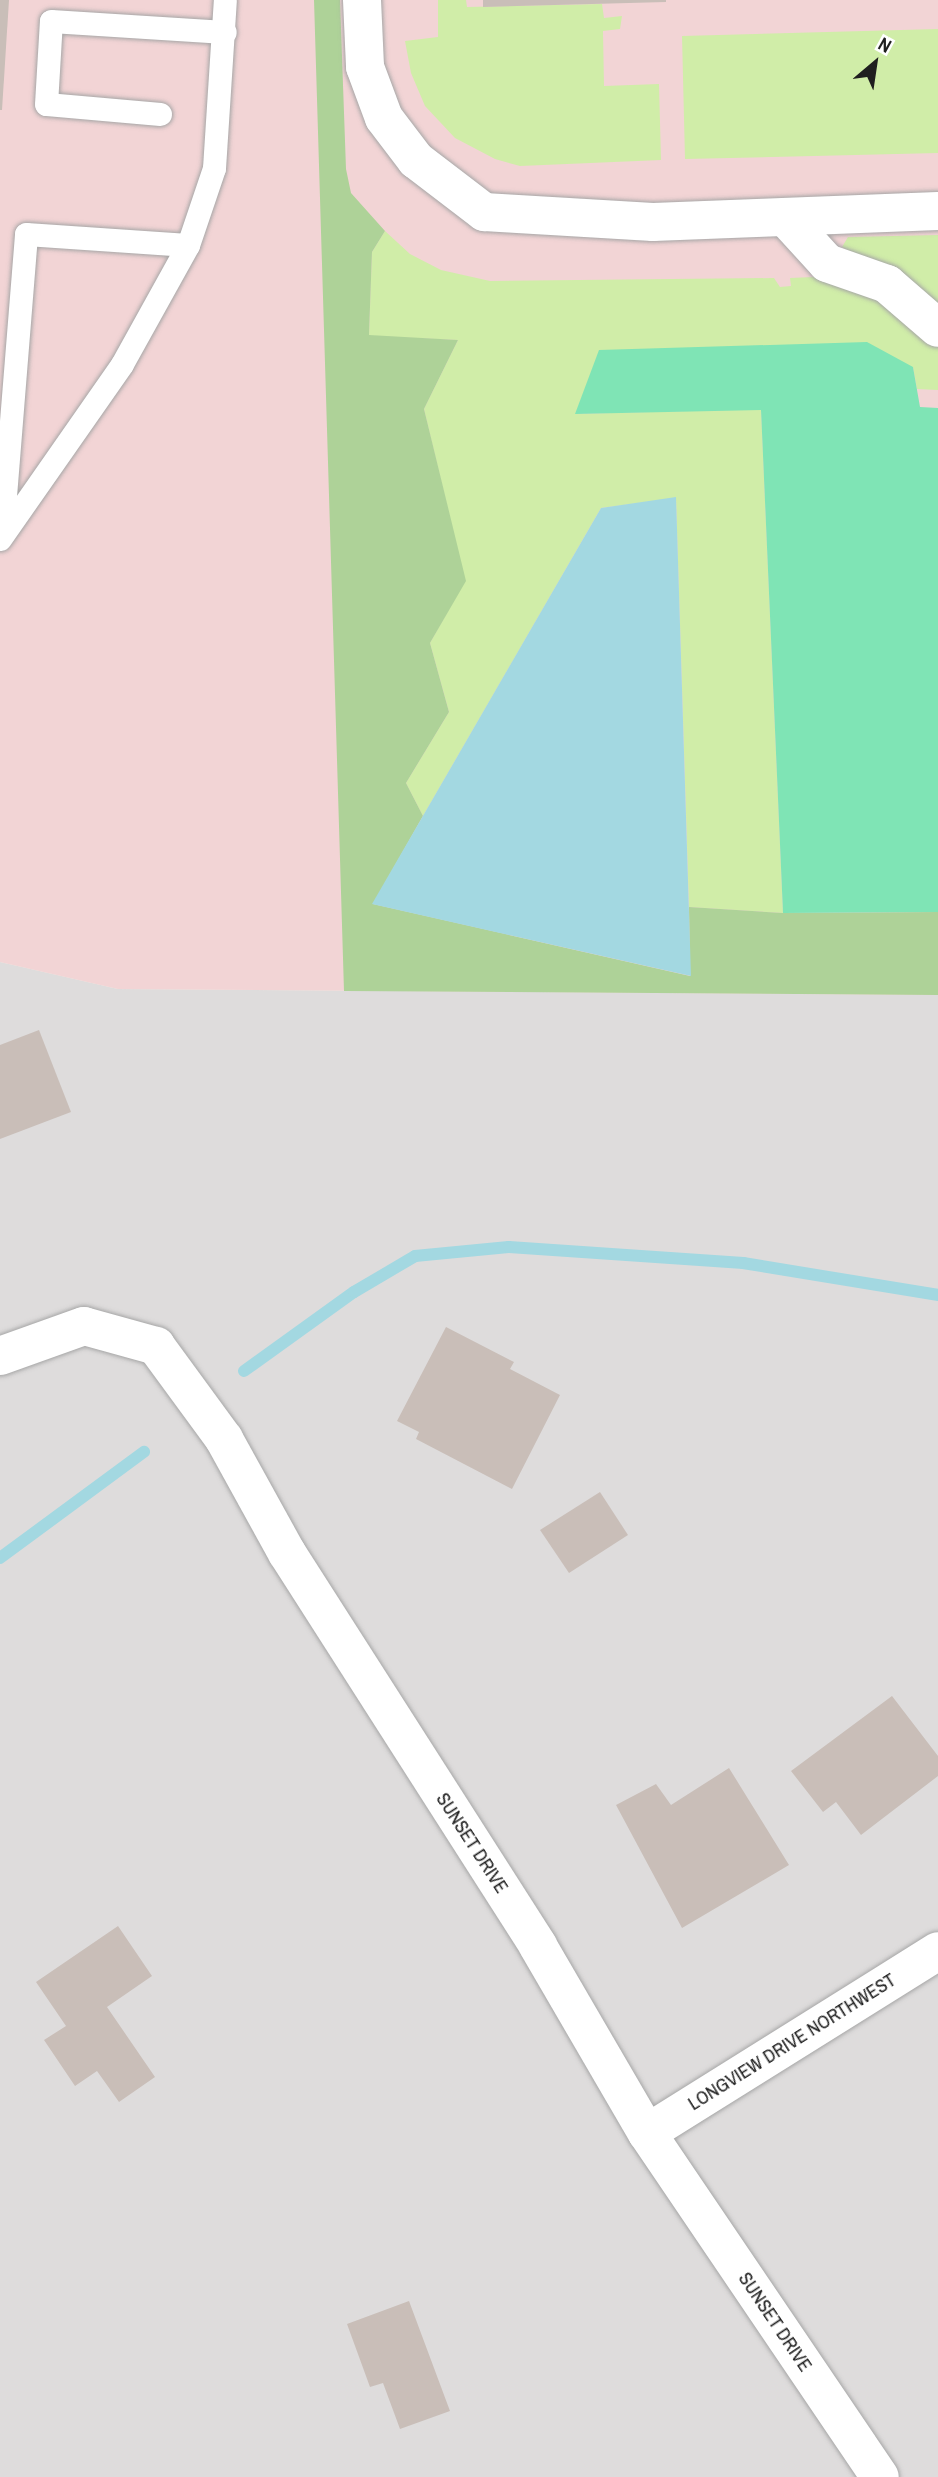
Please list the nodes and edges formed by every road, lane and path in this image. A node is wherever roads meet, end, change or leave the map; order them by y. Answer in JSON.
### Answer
{"nodes":[{"id":1,"x":225,"y":0,"type":"edge"},
{"id":2,"x":362,"y":0,"type":"edge"},
{"id":3,"x":225,"y":32,"type":"junction"},
{"id":4,"x":160,"y":114,"type":"dead end"},
{"id":5,"x":938,"y":211,"type":"edge"},
{"id":6,"x":785,"y":217,"type":"junction"},
{"id":7,"x":188,"y":245,"type":"junction"},
{"id":8,"x":938,"y":328,"type":"edge"},
{"id":9,"x":1,"y":537,"type":"edge"},
{"id":10,"x":0,"y":1356,"type":"edge"},
{"id":11,"x":938,"y":1951,"type":"edge"},
{"id":12,"x":647,"y":2133,"type":"junction"},
{"id":13,"x":880,"y":2477,"type":"edge"}],
"edges":[{"from":1,"to":3,"type":"lane"},
{"from":2,"to":6,"type":"street"},
{"from":3,"to":4,"type":"lane"},
{"from":3,"to":7,"type":"lane"},
{"from":5,"to":6,"type":"street"},
{"from":6,"to":8,"type":"street"},
{"from":7,"to":9,"type":"lane"},
{"from":7,"to":9,"type":"lane"},
{"from":10,"to":12,"type":"street","name":"SUNSET DRIVE"},
{"from":11,"to":12,"type":"street","name":"LONGVIEW DRIVE NORTHWEST"},
{"from":12,"to":13,"type":"street","name":"SUNSET DRIVE"}]}
